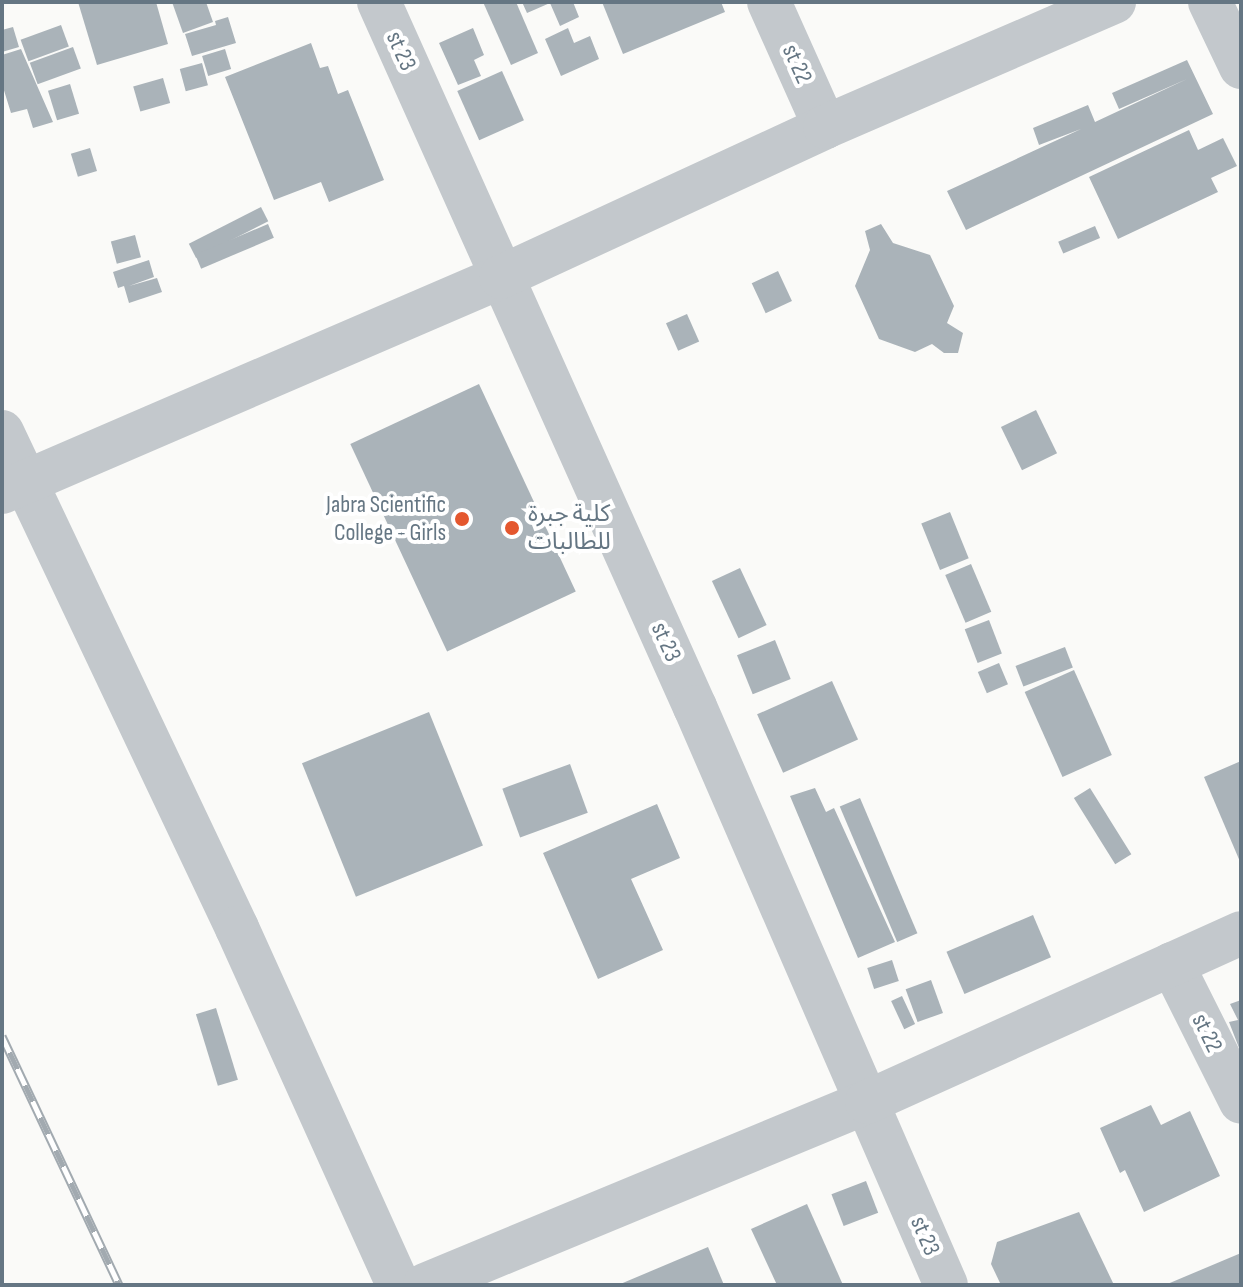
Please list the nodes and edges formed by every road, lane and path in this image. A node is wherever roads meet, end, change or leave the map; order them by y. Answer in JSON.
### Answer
{"nodes":[{"id":1,"x":379,"y":2,"type":"edge"},
{"id":2,"x":769,"y":2,"type":"edge"},
{"id":3,"x":1114,"y":2,"type":"edge"},
{"id":4,"x":1210,"y":2,"type":"edge"},
{"id":5,"x":1241,"y":67,"type":"edge"},
{"id":6,"x":825,"y":127,"type":"junction"},
{"id":7,"x":501,"y":277,"type":"junction"},
{"id":8,"x":2,"y":432,"type":"edge"},
{"id":9,"x":13,"y":488,"type":"edge"},
{"id":10,"x":1241,"y":933,"type":"edge"},
{"id":11,"x":1172,"y":964,"type":"junction"},
{"id":12,"x":867,"y":1102,"type":"junction"},
{"id":13,"x":1241,"y":1102,"type":"edge"},
{"id":14,"x":398,"y":1285,"type":"edge"},
{"id":15,"x":425,"y":1285,"type":"edge"},
{"id":16,"x":946,"y":1285,"type":"edge"}],
"edges":[{"from":1,"to":7,"type":"street","name":"st 23"},
{"from":2,"to":6,"type":"street","name":"st 22"},
{"from":3,"to":6,"type":"street"},
{"from":4,"to":5,"type":"street"},
{"from":6,"to":7,"type":"street"},
{"from":7,"to":9,"type":"street"},
{"from":7,"to":12,"type":"street","name":"st 23"},
{"from":8,"to":9,"type":"street"},
{"from":9,"to":14,"type":"street"},
{"from":10,"to":11,"type":"street"},
{"from":11,"to":12,"type":"street"},
{"from":11,"to":13,"type":"street","name":"st 22"},
{"from":12,"to":15,"type":"street"},
{"from":12,"to":16,"type":"street","name":"st 23"}]}
